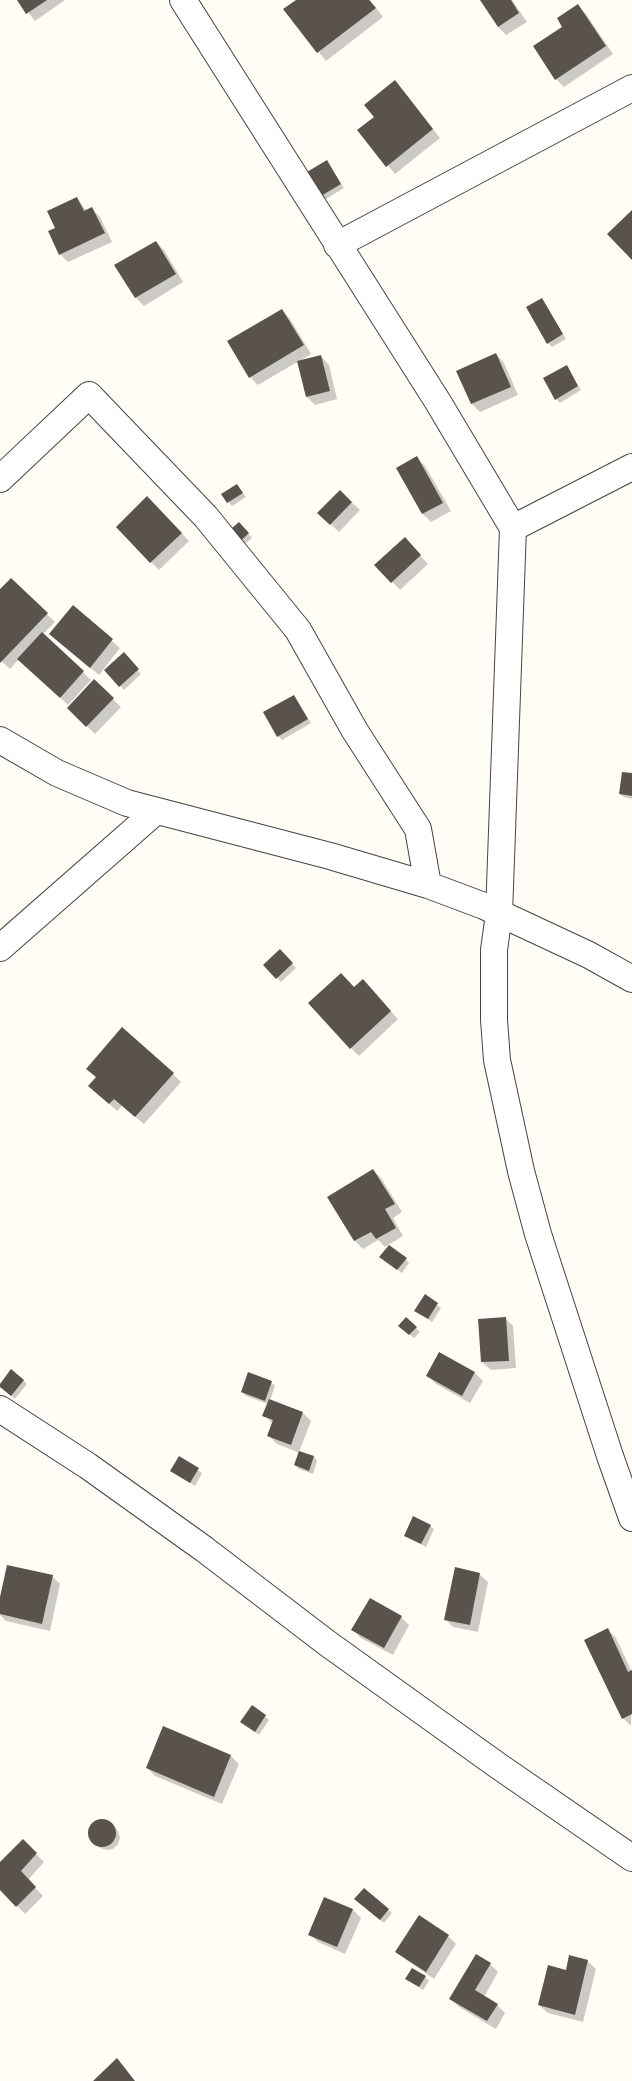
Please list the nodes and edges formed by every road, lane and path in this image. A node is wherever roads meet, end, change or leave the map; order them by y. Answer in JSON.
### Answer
{"nodes":[{"id":1,"x":182,"y":0,"type":"edge"},
{"id":2,"x":632,"y":88,"type":"edge"},
{"id":3,"x":337,"y":245,"type":"junction"},
{"id":4,"x":632,"y":467,"type":"edge"},
{"id":5,"x":0,"y":480,"type":"edge"},
{"id":6,"x":513,"y":528,"type":"junction"},
{"id":7,"x":0,"y":740,"type":"edge"},
{"id":8,"x":155,"y":812,"type":"junction"},
{"id":9,"x":428,"y":885,"type":"junction"},
{"id":10,"x":499,"y":914,"type":"junction"},
{"id":11,"x":0,"y":948,"type":"edge"},
{"id":12,"x":632,"y":979,"type":"edge"},
{"id":13,"x":0,"y":1409,"type":"edge"},
{"id":14,"x":632,"y":1518,"type":"edge"},
{"id":15,"x":632,"y":1858,"type":"edge"}],
"edges":[{"from":1,"to":3,"type":"street"},
{"from":2,"to":3,"type":"street"},
{"from":3,"to":6,"type":"street"},
{"from":4,"to":6,"type":"street"},
{"from":5,"to":9,"type":"street"},
{"from":6,"to":10,"type":"street"},
{"from":7,"to":8,"type":"street"},
{"from":8,"to":9,"type":"street"},
{"from":8,"to":11,"type":"street"},
{"from":9,"to":10,"type":"street"},
{"from":10,"to":12,"type":"street"},
{"from":10,"to":14,"type":"street"},
{"from":13,"to":15,"type":"street"}]}
